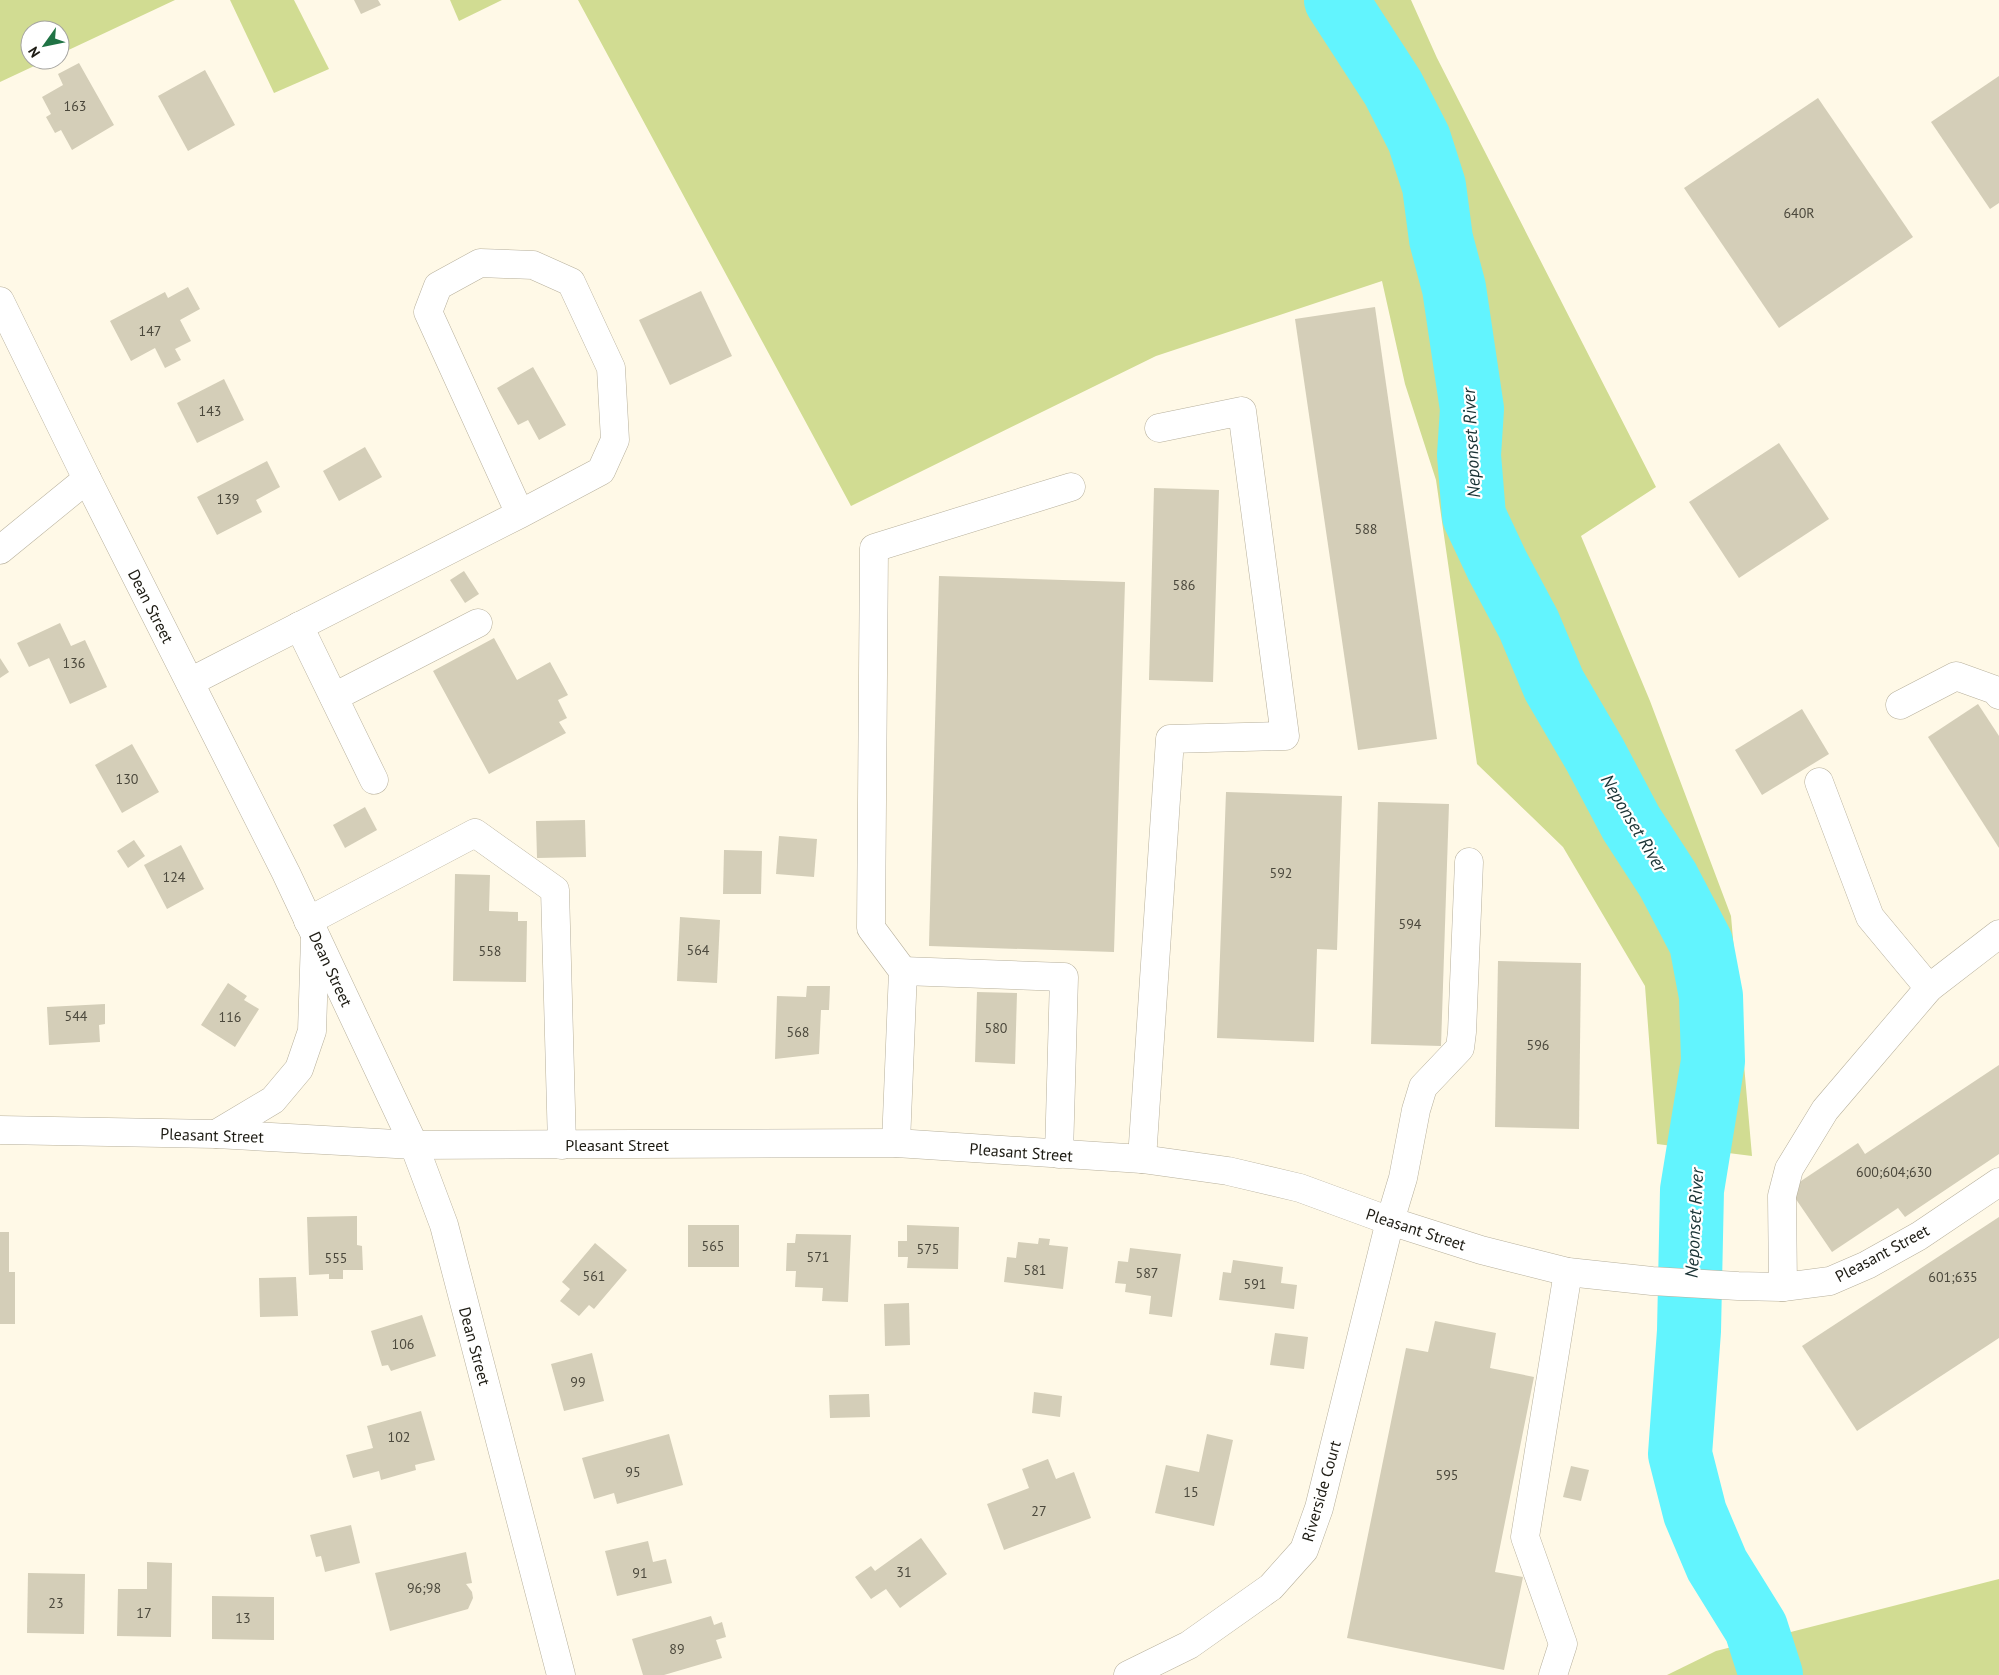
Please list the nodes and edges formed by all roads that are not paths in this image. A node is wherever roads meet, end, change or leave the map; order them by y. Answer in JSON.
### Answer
{"nodes":[{"id":1,"x":0,"y":301,"type":"edge"},
{"id":2,"x":1159,"y":428,"type":"dead end"},
{"id":3,"x":87,"y":479,"type":"junction"},
{"id":4,"x":1071,"y":487,"type":"dead end"},
{"id":5,"x":520,"y":514,"type":"junction"},
{"id":6,"x":0,"y":550,"type":"edge"},
{"id":7,"x":478,"y":623,"type":"dead end"},
{"id":8,"x":299,"y":626,"type":"junction"},
{"id":9,"x":190,"y":682,"type":"junction"},
{"id":10,"x":1999,"y":695,"type":"edge"},
{"id":11,"x":334,"y":697,"type":"junction"},
{"id":12,"x":1900,"y":705,"type":"dead end"},
{"id":13,"x":374,"y":780,"type":"dead end"},
{"id":14,"x":1819,"y":782,"type":"dead end"},
{"id":15,"x":1469,"y":862,"type":"dead end"},
{"id":16,"x":312,"y":928,"type":"junction"},
{"id":17,"x":1999,"y":934,"type":"edge"},
{"id":18,"x":903,"y":971,"type":"junction"},
{"id":19,"x":1929,"y":988,"type":"junction"},
{"id":20,"x":0,"y":1130,"type":"edge"},
{"id":21,"x":216,"y":1134,"type":"junction"},
{"id":22,"x":896,"y":1143,"type":"junction"},
{"id":23,"x":414,"y":1145,"type":"junction"},
{"id":24,"x":562,"y":1145,"type":"junction"},
{"id":25,"x":1059,"y":1154,"type":"junction"},
{"id":26,"x":1142,"y":1159,"type":"junction"},
{"id":27,"x":1999,"y":1182,"type":"edge"},
{"id":28,"x":1390,"y":1221,"type":"junction"},
{"id":29,"x":1568,"y":1272,"type":"junction"},
{"id":30,"x":1783,"y":1287,"type":"junction"},
{"id":31,"x":560,"y":1675,"type":"edge"},
{"id":32,"x":1128,"y":1675,"type":"edge"},
{"id":33,"x":1553,"y":1675,"type":"edge"}],
"edges":[{"from":1,"to":3,"type":"street","name":"Dean Street"},
{"from":2,"to":26,"type":"street"},
{"from":3,"to":6,"type":"street"},
{"from":3,"to":9,"type":"street","name":"Dean Street"},
{"from":4,"to":18,"type":"street"},
{"from":5,"to":5,"type":"street"},
{"from":5,"to":8,"type":"street"},
{"from":7,"to":11,"type":"street"},
{"from":8,"to":9,"type":"street"},
{"from":8,"to":11,"type":"street"},
{"from":9,"to":16,"type":"street","name":"Dean Street"},
{"from":10,"to":12,"type":"street"},
{"from":11,"to":13,"type":"street"},
{"from":14,"to":19,"type":"street"},
{"from":15,"to":28,"type":"street","name":"Riverside Court"},
{"from":16,"to":21,"type":"street"},
{"from":16,"to":23,"type":"street","name":"Dean Street"},
{"from":16,"to":24,"type":"street"},
{"from":17,"to":19,"type":"street"},
{"from":18,"to":22,"type":"street"},
{"from":18,"to":25,"type":"street"},
{"from":19,"to":30,"type":"street"},
{"from":20,"to":21,"type":"street","name":"Pleasant Street"},
{"from":21,"to":23,"type":"street","name":"Pleasant Street"},
{"from":22,"to":24,"type":"street","name":"Pleasant Street"},
{"from":22,"to":25,"type":"street","name":"Pleasant Street"},
{"from":23,"to":24,"type":"street","name":"Pleasant Street"},
{"from":23,"to":31,"type":"street","name":"Dean Street"},
{"from":25,"to":26,"type":"street","name":"Pleasant Street"},
{"from":26,"to":28,"type":"street","name":"Pleasant Street"},
{"from":27,"to":30,"type":"street","name":"Pleasant Street"},
{"from":28,"to":29,"type":"street","name":"Pleasant Street"},
{"from":28,"to":32,"type":"street","name":"Riverside Court"},
{"from":29,"to":30,"type":"street","name":"Pleasant Street"},
{"from":29,"to":33,"type":"street"}]}
